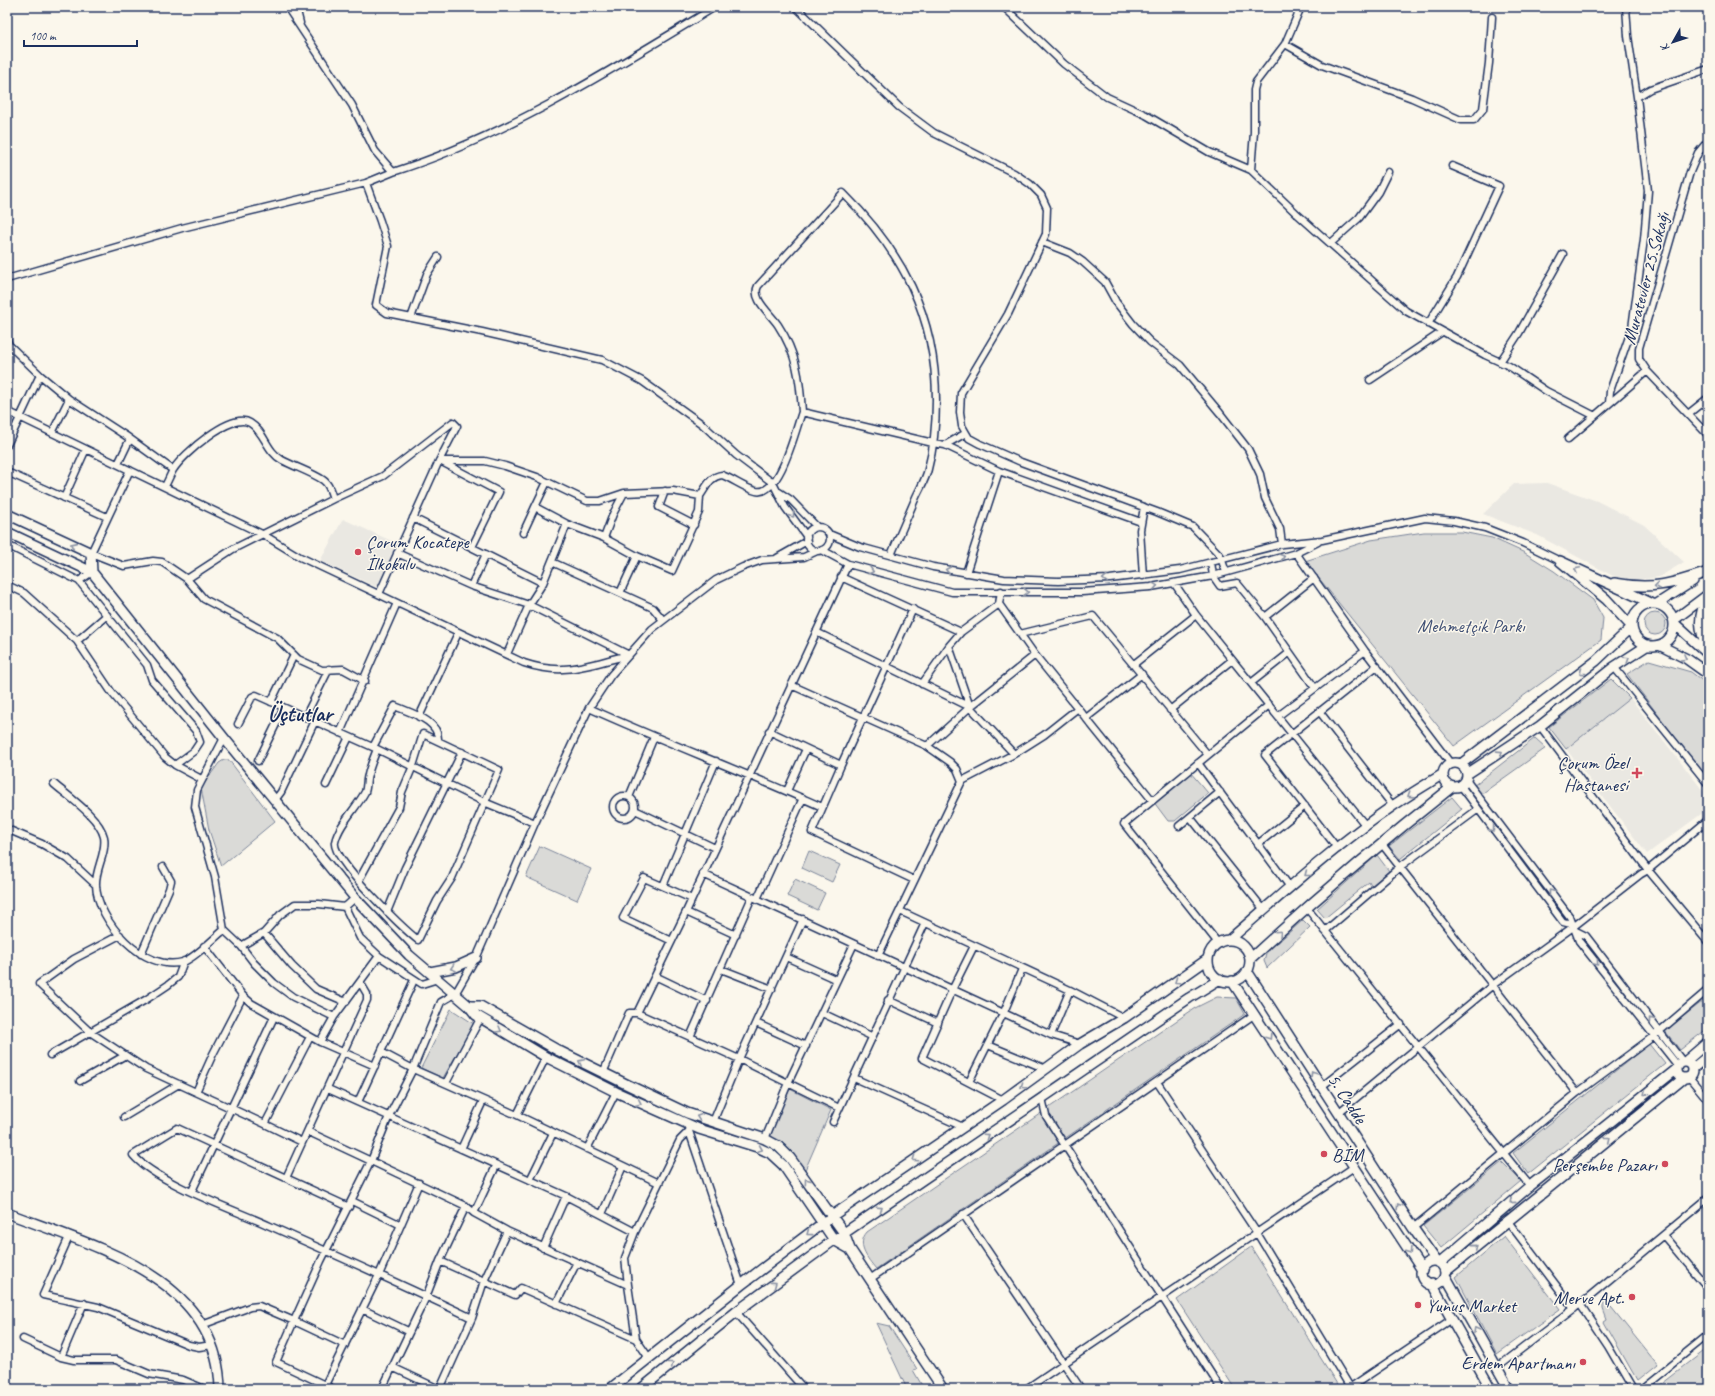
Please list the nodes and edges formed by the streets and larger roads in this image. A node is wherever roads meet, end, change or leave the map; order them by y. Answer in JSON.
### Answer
{"nodes":[{"id":1,"x":286,"y":7,"type":"edge"},
{"id":2,"x":296,"y":7,"type":"edge"},
{"id":3,"x":715,"y":7,"type":"edge"},
{"id":4,"x":796,"y":7,"type":"edge"},
{"id":5,"x":1004,"y":7,"type":"edge"},
{"id":6,"x":1301,"y":7,"type":"edge"},
{"id":7,"x":1626,"y":7,"type":"edge"},
{"id":8,"x":1492,"y":17,"type":"dead end"},
{"id":9,"x":306,"y":36,"type":"junction"},
{"id":10,"x":1285,"y":44,"type":"junction"},
{"id":11,"x":1708,"y":69,"type":"edge"},
{"id":12,"x":1638,"y":98,"type":"junction"},
{"id":13,"x":1708,"y":141,"type":"edge"},
{"id":14,"x":1452,"y":166,"type":"dead end"},
{"id":15,"x":1251,"y":170,"type":"junction"},
{"id":16,"x":393,"y":172,"type":"junction"},
{"id":17,"x":1388,"y":172,"type":"dead end"},
{"id":18,"x":366,"y":183,"type":"junction"},
{"id":19,"x":1042,"y":242,"type":"junction"},
{"id":20,"x":1331,"y":244,"type":"junction"},
{"id":21,"x":1563,"y":254,"type":"dead end"},
{"id":22,"x":438,"y":257,"type":"dead end"},
{"id":23,"x":7,"y":279,"type":"edge"},
{"id":24,"x":411,"y":318,"type":"junction"},
{"id":25,"x":1428,"y":324,"type":"junction"},
{"id":26,"x":1442,"y":332,"type":"junction"},
{"id":27,"x":8,"y":343,"type":"edge"},
{"id":28,"x":1500,"y":362,"type":"junction"},
{"id":29,"x":1647,"y":371,"type":"junction"},
{"id":30,"x":40,"y":375,"type":"junction"},
{"id":31,"x":1370,"y":380,"type":"dead end"},
{"id":32,"x":1708,"y":398,"type":"edge"},
{"id":33,"x":69,"y":399,"type":"junction"},
{"id":34,"x":1609,"y":404,"type":"junction"},
{"id":35,"x":7,"y":411,"type":"edge"},
{"id":36,"x":802,"y":412,"type":"junction"},
{"id":37,"x":1688,"y":414,"type":"junction"},
{"id":38,"x":1595,"y":416,"type":"junction"},
{"id":39,"x":20,"y":417,"type":"junction"},
{"id":40,"x":52,"y":433,"type":"junction"},
{"id":41,"x":966,"y":433,"type":"junction"},
{"id":42,"x":1708,"y":435,"type":"edge"},
{"id":43,"x":130,"y":439,"type":"junction"},
{"id":44,"x":1568,"y":439,"type":"dead end"},
{"id":45,"x":933,"y":443,"type":"junction"},
{"id":46,"x":7,"y":445,"type":"edge"},
{"id":47,"x":945,"y":445,"type":"junction"},
{"id":48,"x":86,"y":448,"type":"junction"},
{"id":49,"x":439,"y":461,"type":"junction"},
{"id":50,"x":118,"y":464,"type":"junction"},
{"id":51,"x":130,"y":470,"type":"junction"},
{"id":52,"x":172,"y":470,"type":"junction"},
{"id":53,"x":999,"y":471,"type":"junction"},
{"id":54,"x":7,"y":472,"type":"edge"},
{"id":55,"x":547,"y":482,"type":"junction"},
{"id":56,"x":773,"y":483,"type":"junction"},
{"id":57,"x":165,"y":486,"type":"junction"},
{"id":58,"x":665,"y":491,"type":"junction"},
{"id":59,"x":778,"y":492,"type":"junction"},
{"id":60,"x":624,"y":493,"type":"junction"},
{"id":61,"x":700,"y":496,"type":"junction"},
{"id":62,"x":64,"y":498,"type":"junction"},
{"id":63,"x":333,"y":499,"type":"junction"},
{"id":64,"x":535,"y":507,"type":"junction"},
{"id":65,"x":1144,"y":507,"type":"junction"},
{"id":66,"x":7,"y":514,"type":"edge"},
{"id":67,"x":107,"y":517,"type":"junction"},
{"id":68,"x":413,"y":518,"type":"junction"},
{"id":69,"x":1141,"y":522,"type":"junction"},
{"id":70,"x":567,"y":524,"type":"junction"},
{"id":71,"x":694,"y":524,"type":"junction"},
{"id":72,"x":817,"y":527,"type":"junction"},
{"id":73,"x":7,"y":532,"type":"edge"},
{"id":74,"x":523,"y":533,"type":"dead end"},
{"id":75,"x":829,"y":534,"type":"junction"},
{"id":76,"x":264,"y":535,"type":"junction"},
{"id":77,"x":604,"y":538,"type":"junction"},
{"id":78,"x":807,"y":539,"type":"junction"},
{"id":79,"x":1322,"y":540,"type":"junction"},
{"id":80,"x":1282,"y":544,"type":"junction"},
{"id":81,"x":7,"y":545,"type":"edge"},
{"id":82,"x":472,"y":547,"type":"junction"},
{"id":83,"x":820,"y":550,"type":"junction"},
{"id":84,"x":91,"y":553,"type":"junction"},
{"id":85,"x":397,"y":553,"type":"junction"},
{"id":86,"x":1296,"y":553,"type":"junction"},
{"id":87,"x":486,"y":554,"type":"junction"},
{"id":88,"x":891,"y":555,"type":"junction"},
{"id":89,"x":637,"y":556,"type":"junction"},
{"id":90,"x":777,"y":558,"type":"junction"},
{"id":91,"x":1222,"y":559,"type":"junction"},
{"id":92,"x":1560,"y":561,"type":"junction"},
{"id":93,"x":552,"y":562,"type":"junction"},
{"id":94,"x":1211,"y":562,"type":"junction"},
{"id":95,"x":848,"y":564,"type":"junction"},
{"id":96,"x":1708,"y":571,"type":"edge"},
{"id":97,"x":92,"y":572,"type":"junction"},
{"id":98,"x":1226,"y":572,"type":"junction"},
{"id":99,"x":966,"y":573,"type":"junction"},
{"id":100,"x":1143,"y":576,"type":"junction"},
{"id":101,"x":1213,"y":576,"type":"junction"},
{"id":102,"x":841,"y":577,"type":"junction"},
{"id":103,"x":1314,"y":578,"type":"junction"},
{"id":104,"x":187,"y":579,"type":"junction"},
{"id":105,"x":1596,"y":579,"type":"junction"},
{"id":106,"x":79,"y":581,"type":"junction"},
{"id":107,"x":543,"y":583,"type":"junction"},
{"id":108,"x":1174,"y":584,"type":"junction"},
{"id":109,"x":7,"y":585,"type":"edge"},
{"id":110,"x":471,"y":586,"type":"junction"},
{"id":111,"x":1001,"y":591,"type":"junction"},
{"id":112,"x":620,"y":593,"type":"junction"},
{"id":113,"x":379,"y":594,"type":"junction"},
{"id":114,"x":1708,"y":595,"type":"edge"},
{"id":115,"x":1654,"y":603,"type":"junction"},
{"id":116,"x":397,"y":604,"type":"junction"},
{"id":117,"x":999,"y":604,"type":"junction"},
{"id":118,"x":529,"y":605,"type":"junction"},
{"id":119,"x":913,"y":609,"type":"junction"},
{"id":120,"x":107,"y":615,"type":"junction"},
{"id":121,"x":1196,"y":615,"type":"junction"},
{"id":122,"x":1265,"y":616,"type":"junction"},
{"id":123,"x":663,"y":620,"type":"junction"},
{"id":124,"x":1674,"y":622,"type":"junction"},
{"id":125,"x":1632,"y":627,"type":"junction"},
{"id":126,"x":816,"y":632,"type":"junction"},
{"id":127,"x":961,"y":632,"type":"junction"},
{"id":128,"x":458,"y":633,"type":"junction"},
{"id":129,"x":1020,"y":634,"type":"junction"},
{"id":130,"x":77,"y":641,"type":"junction"},
{"id":131,"x":1648,"y":645,"type":"junction"},
{"id":132,"x":1659,"y":645,"type":"junction"},
{"id":133,"x":948,"y":646,"type":"junction"},
{"id":134,"x":1708,"y":650,"type":"edge"},
{"id":135,"x":1366,"y":651,"type":"junction"},
{"id":136,"x":1289,"y":652,"type":"junction"},
{"id":137,"x":507,"y":654,"type":"junction"},
{"id":138,"x":1708,"y":654,"type":"edge"},
{"id":139,"x":294,"y":655,"type":"junction"},
{"id":140,"x":629,"y":655,"type":"junction"},
{"id":141,"x":1035,"y":655,"type":"junction"},
{"id":142,"x":1232,"y":660,"type":"junction"},
{"id":143,"x":1134,"y":664,"type":"junction"},
{"id":144,"x":1377,"y":666,"type":"junction"},
{"id":145,"x":887,"y":667,"type":"junction"},
{"id":146,"x":1614,"y":667,"type":"junction"},
{"id":147,"x":329,"y":670,"type":"junction"},
{"id":148,"x":1142,"y":674,"type":"junction"},
{"id":149,"x":1708,"y":674,"type":"edge"},
{"id":150,"x":364,"y":680,"type":"junction"},
{"id":151,"x":1251,"y":683,"type":"junction"},
{"id":152,"x":791,"y":684,"type":"junction"},
{"id":153,"x":922,"y":684,"type":"junction"},
{"id":154,"x":1315,"y":688,"type":"junction"},
{"id":155,"x":271,"y":702,"type":"junction"},
{"id":156,"x":1269,"y":705,"type":"junction"},
{"id":157,"x":970,"y":707,"type":"junction"},
{"id":158,"x":284,"y":708,"type":"junction"},
{"id":159,"x":589,"y":708,"type":"junction"},
{"id":160,"x":1078,"y":708,"type":"junction"},
{"id":161,"x":1170,"y":710,"type":"junction"},
{"id":162,"x":1319,"y":712,"type":"junction"},
{"id":163,"x":1278,"y":716,"type":"junction"},
{"id":164,"x":305,"y":717,"type":"junction"},
{"id":165,"x":419,"y":717,"type":"junction"},
{"id":166,"x":863,"y":717,"type":"junction"},
{"id":167,"x":1086,"y":718,"type":"junction"},
{"id":168,"x":315,"y":722,"type":"junction"},
{"id":169,"x":238,"y":724,"type":"dead end"},
{"id":170,"x":1540,"y":726,"type":"junction"},
{"id":171,"x":769,"y":731,"type":"junction"},
{"id":172,"x":340,"y":733,"type":"junction"},
{"id":173,"x":1292,"y":734,"type":"junction"},
{"id":174,"x":349,"y":737,"type":"junction"},
{"id":175,"x":654,"y":737,"type":"junction"},
{"id":176,"x":224,"y":738,"type":"junction"},
{"id":177,"x":438,"y":741,"type":"junction"},
{"id":178,"x":927,"y":746,"type":"junction"},
{"id":179,"x":375,"y":748,"type":"junction"},
{"id":180,"x":806,"y":748,"type":"junction"},
{"id":181,"x":462,"y":752,"type":"junction"},
{"id":182,"x":1014,"y":754,"type":"junction"},
{"id":183,"x":1208,"y":755,"type":"junction"},
{"id":184,"x":258,"y":761,"type":"dead end"},
{"id":185,"x":716,"y":761,"type":"junction"},
{"id":186,"x":1198,"y":764,"type":"junction"},
{"id":187,"x":1451,"y":764,"type":"junction"},
{"id":188,"x":1461,"y":764,"type":"junction"},
{"id":189,"x":175,"y":765,"type":"junction"},
{"id":190,"x":840,"y":765,"type":"junction"},
{"id":191,"x":413,"y":766,"type":"junction"},
{"id":192,"x":749,"y":774,"type":"junction"},
{"id":193,"x":1443,"y":774,"type":"junction"},
{"id":194,"x":201,"y":780,"type":"junction"},
{"id":195,"x":962,"y":781,"type":"junction"},
{"id":196,"x":1461,"y":782,"type":"junction"},
{"id":197,"x":54,"y":784,"type":"dead end"},
{"id":198,"x":1708,"y":784,"type":"edge"},
{"id":199,"x":326,"y":785,"type":"dead end"},
{"id":200,"x":448,"y":785,"type":"junction"},
{"id":201,"x":787,"y":791,"type":"junction"},
{"id":202,"x":1220,"y":792,"type":"junction"},
{"id":203,"x":628,"y":797,"type":"junction"},
{"id":204,"x":803,"y":798,"type":"junction"},
{"id":205,"x":275,"y":800,"type":"junction"},
{"id":206,"x":1152,"y":800,"type":"junction"},
{"id":207,"x":484,"y":802,"type":"junction"},
{"id":208,"x":1305,"y":806,"type":"junction"},
{"id":209,"x":1393,"y":806,"type":"junction"},
{"id":210,"x":822,"y":807,"type":"junction"},
{"id":211,"x":635,"y":810,"type":"junction"},
{"id":212,"x":1477,"y":810,"type":"junction"},
{"id":213,"x":1190,"y":817,"type":"junction"},
{"id":214,"x":1708,"y":820,"type":"edge"},
{"id":215,"x":535,"y":822,"type":"junction"},
{"id":216,"x":1179,"y":826,"type":"dead end"},
{"id":217,"x":1366,"y":826,"type":"junction"},
{"id":218,"x":7,"y":829,"type":"edge"},
{"id":219,"x":686,"y":833,"type":"junction"},
{"id":220,"x":1381,"y":843,"type":"junction"},
{"id":221,"x":1258,"y":844,"type":"junction"},
{"id":222,"x":716,"y":848,"type":"junction"},
{"id":223,"x":1338,"y":848,"type":"junction"},
{"id":224,"x":344,"y":866,"type":"junction"},
{"id":225,"x":1401,"y":866,"type":"junction"},
{"id":226,"x":163,"y":867,"type":"dead end"},
{"id":227,"x":1648,"y":870,"type":"junction"},
{"id":228,"x":335,"y":873,"type":"junction"},
{"id":229,"x":703,"y":874,"type":"junction"},
{"id":230,"x":359,"y":880,"type":"junction"},
{"id":231,"x":914,"y":880,"type":"junction"},
{"id":232,"x":96,"y":885,"type":"junction"},
{"id":233,"x":663,"y":886,"type":"junction"},
{"id":234,"x":1290,"y":887,"type":"junction"},
{"id":235,"x":355,"y":898,"type":"junction"},
{"id":236,"x":754,"y":898,"type":"junction"},
{"id":237,"x":692,"y":899,"type":"junction"},
{"id":238,"x":345,"y":907,"type":"junction"},
{"id":239,"x":1306,"y":907,"type":"junction"},
{"id":240,"x":1264,"y":910,"type":"junction"},
{"id":241,"x":900,"y":911,"type":"junction"},
{"id":242,"x":387,"y":912,"type":"junction"},
{"id":243,"x":686,"y":912,"type":"junction"},
{"id":244,"x":803,"y":919,"type":"junction"},
{"id":245,"x":925,"y":923,"type":"junction"},
{"id":246,"x":1574,"y":927,"type":"junction"},
{"id":247,"x":224,"y":930,"type":"junction"},
{"id":248,"x":1325,"y":931,"type":"junction"},
{"id":249,"x":264,"y":933,"type":"junction"},
{"id":250,"x":120,"y":935,"type":"junction"},
{"id":251,"x":736,"y":935,"type":"junction"},
{"id":252,"x":1229,"y":940,"type":"junction"},
{"id":253,"x":672,"y":941,"type":"junction"},
{"id":254,"x":1708,"y":942,"type":"edge"},
{"id":255,"x":1218,"y":943,"type":"junction"},
{"id":256,"x":854,"y":944,"type":"junction"},
{"id":257,"x":204,"y":946,"type":"junction"},
{"id":258,"x":241,"y":946,"type":"junction"},
{"id":259,"x":974,"y":946,"type":"junction"},
{"id":260,"x":141,"y":954,"type":"junction"},
{"id":261,"x":378,"y":956,"type":"junction"},
{"id":262,"x":878,"y":956,"type":"junction"},
{"id":263,"x":786,"y":957,"type":"junction"},
{"id":264,"x":476,"y":958,"type":"junction"},
{"id":265,"x":1208,"y":959,"type":"junction"},
{"id":266,"x":1250,"y":959,"type":"junction"},
{"id":267,"x":184,"y":961,"type":"junction"},
{"id":268,"x":904,"y":968,"type":"junction"},
{"id":269,"x":721,"y":969,"type":"junction"},
{"id":270,"x":1022,"y":969,"type":"junction"},
{"id":271,"x":1247,"y":971,"type":"junction"},
{"id":272,"x":430,"y":972,"type":"junction"},
{"id":273,"x":655,"y":976,"type":"junction"},
{"id":274,"x":438,"y":979,"type":"junction"},
{"id":275,"x":1220,"y":979,"type":"junction"},
{"id":276,"x":414,"y":980,"type":"junction"},
{"id":277,"x":837,"y":980,"type":"junction"},
{"id":278,"x":1232,"y":981,"type":"junction"},
{"id":279,"x":360,"y":982,"type":"junction"},
{"id":280,"x":1494,"y":984,"type":"junction"},
{"id":281,"x":953,"y":988,"type":"junction"},
{"id":282,"x":772,"y":989,"type":"junction"},
{"id":283,"x":1070,"y":990,"type":"junction"},
{"id":284,"x":1708,"y":990,"type":"edge"},
{"id":285,"x":455,"y":994,"type":"junction"},
{"id":286,"x":242,"y":996,"type":"junction"},
{"id":287,"x":888,"y":1000,"type":"junction"},
{"id":288,"x":707,"y":1001,"type":"junction"},
{"id":289,"x":346,"y":1002,"type":"junction"},
{"id":290,"x":469,"y":1006,"type":"junction"},
{"id":291,"x":1004,"y":1012,"type":"junction"},
{"id":292,"x":637,"y":1013,"type":"junction"},
{"id":293,"x":822,"y":1013,"type":"junction"},
{"id":294,"x":1255,"y":1014,"type":"junction"},
{"id":295,"x":274,"y":1017,"type":"junction"},
{"id":296,"x":334,"y":1018,"type":"junction"},
{"id":297,"x":1124,"y":1018,"type":"junction"},
{"id":298,"x":480,"y":1019,"type":"junction"},
{"id":299,"x":756,"y":1023,"type":"junction"},
{"id":300,"x":938,"y":1023,"type":"junction"},
{"id":301,"x":1401,"y":1024,"type":"junction"},
{"id":302,"x":1659,"y":1031,"type":"junction"},
{"id":303,"x":90,"y":1032,"type":"junction"},
{"id":304,"x":1051,"y":1035,"type":"junction"},
{"id":305,"x":872,"y":1036,"type":"junction"},
{"id":306,"x":1654,"y":1036,"type":"junction"},
{"id":307,"x":310,"y":1037,"type":"junction"},
{"id":308,"x":690,"y":1037,"type":"junction"},
{"id":309,"x":320,"y":1042,"type":"junction"},
{"id":310,"x":1708,"y":1042,"type":"edge"},
{"id":311,"x":1080,"y":1044,"type":"junction"},
{"id":312,"x":988,"y":1045,"type":"junction"},
{"id":313,"x":806,"y":1046,"type":"junction"},
{"id":314,"x":1419,"y":1047,"type":"junction"},
{"id":315,"x":381,"y":1052,"type":"junction"},
{"id":316,"x":344,"y":1053,"type":"junction"},
{"id":317,"x":50,"y":1055,"type":"dead end"},
{"id":318,"x":124,"y":1056,"type":"junction"},
{"id":319,"x":1708,"y":1056,"type":"edge"},
{"id":320,"x":546,"y":1057,"type":"junction"},
{"id":321,"x":739,"y":1059,"type":"junction"},
{"id":322,"x":1681,"y":1065,"type":"junction"},
{"id":323,"x":375,"y":1066,"type":"junction"},
{"id":324,"x":1694,"y":1068,"type":"junction"},
{"id":325,"x":413,"y":1069,"type":"junction"},
{"id":326,"x":1046,"y":1070,"type":"junction"},
{"id":327,"x":603,"y":1073,"type":"junction"},
{"id":328,"x":854,"y":1078,"type":"junction"},
{"id":329,"x":1687,"y":1078,"type":"junction"},
{"id":330,"x":80,"y":1080,"type":"dead end"},
{"id":331,"x":970,"y":1082,"type":"junction"},
{"id":332,"x":1157,"y":1082,"type":"junction"},
{"id":333,"x":446,"y":1083,"type":"junction"},
{"id":334,"x":788,"y":1083,"type":"junction"},
{"id":335,"x":179,"y":1084,"type":"junction"},
{"id":336,"x":1321,"y":1087,"type":"junction"},
{"id":337,"x":328,"y":1089,"type":"junction"},
{"id":338,"x":196,"y":1092,"type":"junction"},
{"id":339,"x":616,"y":1092,"type":"junction"},
{"id":340,"x":1578,"y":1092,"type":"junction"},
{"id":341,"x":1042,"y":1098,"type":"junction"},
{"id":342,"x":1003,"y":1100,"type":"junction"},
{"id":343,"x":1708,"y":1100,"type":"edge"},
{"id":344,"x":483,"y":1101,"type":"junction"},
{"id":345,"x":358,"y":1102,"type":"junction"},
{"id":346,"x":232,"y":1108,"type":"junction"},
{"id":347,"x":839,"y":1108,"type":"junction"},
{"id":348,"x":1338,"y":1113,"type":"junction"},
{"id":349,"x":517,"y":1115,"type":"junction"},
{"id":350,"x":389,"y":1116,"type":"junction"},
{"id":351,"x":124,"y":1117,"type":"dead end"},
{"id":352,"x":713,"y":1122,"type":"junction"},
{"id":353,"x":833,"y":1122,"type":"dead end"},
{"id":354,"x":265,"y":1124,"type":"junction"},
{"id":355,"x":962,"y":1126,"type":"junction"},
{"id":356,"x":690,"y":1128,"type":"junction"},
{"id":357,"x":309,"y":1132,"type":"junction"},
{"id":358,"x":552,"y":1133,"type":"junction"},
{"id":359,"x":765,"y":1139,"type":"junction"},
{"id":360,"x":302,"y":1142,"type":"junction"},
{"id":361,"x":1065,"y":1144,"type":"junction"},
{"id":362,"x":213,"y":1145,"type":"junction"},
{"id":363,"x":461,"y":1149,"type":"junction"},
{"id":364,"x":587,"y":1149,"type":"junction"},
{"id":365,"x":1505,"y":1152,"type":"junction"},
{"id":366,"x":371,"y":1161,"type":"junction"},
{"id":367,"x":496,"y":1166,"type":"junction"},
{"id":368,"x":623,"y":1166,"type":"junction"},
{"id":369,"x":1354,"y":1167,"type":"junction"},
{"id":370,"x":286,"y":1178,"type":"junction"},
{"id":371,"x":530,"y":1180,"type":"junction"},
{"id":372,"x":419,"y":1183,"type":"junction"},
{"id":373,"x":659,"y":1183,"type":"junction"},
{"id":374,"x":1530,"y":1186,"type":"junction"},
{"id":375,"x":192,"y":1191,"type":"junction"},
{"id":376,"x":566,"y":1196,"type":"junction"},
{"id":377,"x":1708,"y":1198,"type":"edge"},
{"id":378,"x":350,"y":1204,"type":"junction"},
{"id":379,"x":466,"y":1206,"type":"junction"},
{"id":380,"x":7,"y":1213,"type":"edge"},
{"id":381,"x":474,"y":1214,"type":"junction"},
{"id":382,"x":602,"y":1214,"type":"junction"},
{"id":383,"x":963,"y":1214,"type":"junction"},
{"id":384,"x":832,"y":1216,"type":"junction"},
{"id":385,"x":1507,"y":1220,"type":"junction"},
{"id":386,"x":822,"y":1223,"type":"junction"},
{"id":387,"x":401,"y":1225,"type":"junction"},
{"id":388,"x":1413,"y":1228,"type":"junction"},
{"id":389,"x":507,"y":1231,"type":"junction"},
{"id":390,"x":635,"y":1232,"type":"junction"},
{"id":391,"x":844,"y":1233,"type":"junction"},
{"id":392,"x":1257,"y":1233,"type":"junction"},
{"id":393,"x":1664,"y":1236,"type":"junction"},
{"id":394,"x":69,"y":1237,"type":"junction"},
{"id":395,"x":834,"y":1240,"type":"junction"},
{"id":396,"x":544,"y":1248,"type":"junction"},
{"id":397,"x":850,"y":1249,"type":"junction"},
{"id":398,"x":326,"y":1251,"type":"junction"},
{"id":399,"x":440,"y":1261,"type":"junction"},
{"id":400,"x":1438,"y":1262,"type":"junction"},
{"id":401,"x":576,"y":1264,"type":"junction"},
{"id":402,"x":1422,"y":1270,"type":"junction"},
{"id":403,"x":1445,"y":1274,"type":"junction"},
{"id":404,"x":379,"y":1275,"type":"junction"},
{"id":405,"x":870,"y":1279,"type":"junction"},
{"id":406,"x":484,"y":1281,"type":"junction"},
{"id":407,"x":1432,"y":1284,"type":"junction"},
{"id":408,"x":741,"y":1285,"type":"junction"},
{"id":409,"x":628,"y":1286,"type":"junction"},
{"id":410,"x":1708,"y":1288,"type":"edge"},
{"id":411,"x":1162,"y":1296,"type":"junction"},
{"id":412,"x":426,"y":1297,"type":"junction"},
{"id":413,"x":84,"y":1303,"type":"junction"},
{"id":414,"x":556,"y":1304,"type":"junction"},
{"id":415,"x":1580,"y":1304,"type":"junction"},
{"id":416,"x":362,"y":1309,"type":"junction"},
{"id":417,"x":1574,"y":1309,"type":"junction"},
{"id":418,"x":736,"y":1312,"type":"junction"},
{"id":419,"x":472,"y":1318,"type":"junction"},
{"id":420,"x":1452,"y":1318,"type":"junction"},
{"id":421,"x":294,"y":1321,"type":"junction"},
{"id":422,"x":202,"y":1325,"type":"junction"},
{"id":423,"x":408,"y":1332,"type":"junction"},
{"id":424,"x":1708,"y":1335,"type":"edge"},
{"id":425,"x":23,"y":1339,"type":"dead end"},
{"id":426,"x":636,"y":1339,"type":"junction"},
{"id":427,"x":212,"y":1345,"type":"junction"},
{"id":428,"x":345,"y":1345,"type":"junction"},
{"id":429,"x":61,"y":1357,"type":"junction"},
{"id":430,"x":648,"y":1358,"type":"junction"},
{"id":431,"x":1064,"y":1363,"type":"junction"},
{"id":432,"x":392,"y":1367,"type":"junction"},
{"id":433,"x":1498,"y":1367,"type":"junction"},
{"id":434,"x":324,"y":1385,"type":"junction"},
{"id":435,"x":1349,"y":1388,"type":"edge"},
{"id":436,"x":204,"y":1389,"type":"edge"},
{"id":437,"x":220,"y":1389,"type":"edge"},
{"id":438,"x":334,"y":1389,"type":"edge"},
{"id":439,"x":382,"y":1389,"type":"edge"},
{"id":440,"x":439,"y":1389,"type":"edge"},
{"id":441,"x":610,"y":1389,"type":"edge"},
{"id":442,"x":641,"y":1389,"type":"edge"},
{"id":443,"x":804,"y":1389,"type":"edge"},
{"id":444,"x":943,"y":1389,"type":"edge"},
{"id":445,"x":1026,"y":1389,"type":"edge"},
{"id":446,"x":1081,"y":1389,"type":"edge"},
{"id":447,"x":1221,"y":1389,"type":"edge"},
{"id":448,"x":1491,"y":1389,"type":"edge"},
{"id":449,"x":1509,"y":1389,"type":"edge"},
{"id":450,"x":1633,"y":1389,"type":"edge"},
{"id":451,"x":1641,"y":1389,"type":"edge"}],
"edges":[{"from":1,"to":9,"type":"street"},
{"from":2,"to":9,"type":"street"},
{"from":3,"to":16,"type":"street"},
{"from":4,"to":19,"type":"street"},
{"from":5,"to":15,"type":"street"},
{"from":6,"to":10,"type":"street"},
{"from":7,"to":12,"type":"street"},
{"from":8,"to":10,"type":"street"},
{"from":9,"to":16,"type":"street"},
{"from":10,"to":15,"type":"street"},
{"from":11,"to":12,"type":"street"},
{"from":12,"to":34,"type":"street"},
{"from":13,"to":29,"type":"street","name":"Muratevler 25.Sokağı"},
{"from":14,"to":25,"type":"street"},
{"from":15,"to":20,"type":"street"},
{"from":16,"to":18,"type":"street"},
{"from":17,"to":20,"type":"street"},
{"from":18,"to":23,"type":"street"},
{"from":18,"to":24,"type":"street"},
{"from":19,"to":41,"type":"street"},
{"from":19,"to":80,"type":"street"},
{"from":20,"to":25,"type":"street"},
{"from":21,"to":28,"type":"street"},
{"from":22,"to":24,"type":"street"},
{"from":24,"to":56,"type":"street"},
{"from":25,"to":26,"type":"street"},
{"from":26,"to":28,"type":"street"},
{"from":26,"to":31,"type":"street"},
{"from":27,"to":30,"type":"street"},
{"from":28,"to":38,"type":"street"},
{"from":29,"to":34,"type":"street","name":"Muratevler 25.Sokağı"},
{"from":29,"to":37,"type":"street"},
{"from":30,"to":33,"type":"street"},
{"from":30,"to":39,"type":"street"},
{"from":32,"to":37,"type":"street"},
{"from":33,"to":40,"type":"street"},
{"from":33,"to":43,"type":"street"},
{"from":34,"to":38,"type":"street","name":"Muratevler 25.Sokağı"},
{"from":35,"to":39,"type":"street"},
{"from":36,"to":45,"type":"street"},
{"from":36,"to":45,"type":"street"},
{"from":36,"to":56,"type":"street"},
{"from":37,"to":42,"type":"street"},
{"from":38,"to":44,"type":"street","name":"Muratevler 25.Sokağı"},
{"from":39,"to":40,"type":"street"},
{"from":39,"to":46,"type":"street"},
{"from":40,"to":48,"type":"street"},
{"from":41,"to":47,"type":"street"},
{"from":41,"to":65,"type":"street"},
{"from":43,"to":50,"type":"street"},
{"from":43,"to":52,"type":"street"},
{"from":45,"to":47,"type":"street"},
{"from":45,"to":88,"type":"street"},
{"from":47,"to":53,"type":"street"},
{"from":48,"to":50,"type":"street"},
{"from":48,"to":62,"type":"street"},
{"from":49,"to":55,"type":"street"},
{"from":49,"to":63,"type":"street"},
{"from":49,"to":68,"type":"street"},
{"from":49,"to":82,"type":"street"},
{"from":50,"to":51,"type":"street"},
{"from":51,"to":57,"type":"street"},
{"from":51,"to":67,"type":"street"},
{"from":52,"to":57,"type":"street"},
{"from":52,"to":63,"type":"street"},
{"from":53,"to":69,"type":"street"},
{"from":53,"to":99,"type":"street"},
{"from":54,"to":62,"type":"street"},
{"from":55,"to":60,"type":"street"},
{"from":55,"to":64,"type":"street"},
{"from":56,"to":59,"type":"street"},
{"from":56,"to":61,"type":"street"},
{"from":57,"to":76,"type":"street"},
{"from":58,"to":60,"type":"street"},
{"from":58,"to":61,"type":"street"},
{"from":58,"to":71,"type":"street"},
{"from":59,"to":72,"type":"street"},
{"from":59,"to":78,"type":"street","one_way":true},
{"from":60,"to":77,"type":"street"},
{"from":61,"to":71,"type":"street"},
{"from":62,"to":67,"type":"street"},
{"from":63,"to":76,"type":"street"},
{"from":64,"to":70,"type":"street"},
{"from":64,"to":74,"type":"street"},
{"from":65,"to":69,"type":"street"},
{"from":65,"to":91,"type":"street"},
{"from":84,"to":66,"type":"street","one_way":true},
{"from":67,"to":84,"type":"street"},
{"from":68,"to":82,"type":"street"},
{"from":68,"to":85,"type":"street"},
{"from":69,"to":100,"type":"street"},
{"from":70,"to":77,"type":"street"},
{"from":70,"to":93,"type":"street"},
{"from":71,"to":89,"type":"street"},
{"from":72,"to":75,"type":"street"},
{"from":72,"to":78,"type":"street"},
{"from":73,"to":97,"type":"street"},
{"from":75,"to":83,"type":"street"},
{"from":75,"to":88,"type":"street"},
{"from":76,"to":104,"type":"street"},
{"from":76,"to":113,"type":"street"},
{"from":77,"to":89,"type":"street"},
{"from":78,"to":83,"type":"street"},
{"from":78,"to":90,"type":"street"},
{"from":79,"to":80,"type":"street"},
{"from":79,"to":86,"type":"street"},
{"from":79,"to":92,"type":"street"},
{"from":80,"to":91,"type":"street"},
{"from":81,"to":106,"type":"street"},
{"from":82,"to":87,"type":"street"},
{"from":83,"to":90,"type":"street"},
{"from":83,"to":95,"type":"street"},
{"from":84,"to":97,"type":"street"},
{"from":84,"to":104,"type":"street"},
{"from":85,"to":110,"type":"street"},
{"from":85,"to":113,"type":"street"},
{"from":98,"to":86,"type":"street","one_way":true},
{"from":86,"to":103,"type":"street"},
{"from":87,"to":107,"type":"street"},
{"from":87,"to":110,"type":"street"},
{"from":99,"to":88,"type":"street","one_way":true},
{"from":89,"to":112,"type":"street"},
{"from":90,"to":123,"type":"street"},
{"from":91,"to":94,"type":"street"},
{"from":91,"to":98,"type":"street"},
{"from":105,"to":92,"type":"street","one_way":true},
{"from":92,"to":125,"type":"street"},
{"from":93,"to":107,"type":"street"},
{"from":93,"to":112,"type":"street"},
{"from":94,"to":100,"type":"street"},
{"from":94,"to":101,"type":"street"},
{"from":95,"to":102,"type":"street"},
{"from":95,"to":111,"type":"street","one_way":true},
{"from":96,"to":105,"type":"street","one_way":true},
{"from":96,"to":115,"type":"street"},
{"from":97,"to":106,"type":"street"},
{"from":97,"to":176,"type":"street"},
{"from":98,"to":101,"type":"street"},
{"from":100,"to":99,"type":"street","one_way":true},
{"from":101,"to":108,"type":"street"},
{"from":101,"to":122,"type":"street"},
{"from":102,"to":119,"type":"street"},
{"from":102,"to":126,"type":"street"},
{"from":103,"to":122,"type":"street"},
{"from":103,"to":135,"type":"street"},
{"from":104,"to":139,"type":"street"},
{"from":105,"to":115,"type":"street"},
{"from":106,"to":120,"type":"street"},
{"from":107,"to":118,"type":"street"},
{"from":111,"to":108,"type":"street","one_way":true},
{"from":108,"to":121,"type":"street"},
{"from":109,"to":130,"type":"street"},
{"from":110,"to":118,"type":"street"},
{"from":111,"to":117,"type":"street"},
{"from":112,"to":123,"type":"street"},
{"from":113,"to":116,"type":"street"},
{"from":114,"to":124,"type":"street"},
{"from":114,"to":134,"type":"street"},
{"from":115,"to":124,"type":"street"},
{"from":115,"to":125,"type":"street"},
{"from":116,"to":128,"type":"street"},
{"from":116,"to":150,"type":"street"},
{"from":117,"to":127,"type":"street"},
{"from":117,"to":129,"type":"street"},
{"from":118,"to":137,"type":"street"},
{"from":118,"to":140,"type":"street"},
{"from":119,"to":127,"type":"street"},
{"from":119,"to":145,"type":"street"},
{"from":120,"to":130,"type":"street"},
{"from":120,"to":189,"type":"street"},
{"from":121,"to":142,"type":"street"},
{"from":121,"to":143,"type":"street"},
{"from":122,"to":136,"type":"street"},
{"from":123,"to":140,"type":"street"},
{"from":124,"to":132,"type":"street"},
{"from":124,"to":138,"type":"street"},
{"from":125,"to":131,"type":"street"},
{"from":125,"to":188,"type":"street","one_way":true},
{"from":126,"to":145,"type":"street"},
{"from":126,"to":152,"type":"street"},
{"from":127,"to":133,"type":"street"},
{"from":128,"to":137,"type":"street"},
{"from":128,"to":165,"type":"street"},
{"from":129,"to":141,"type":"street"},
{"from":129,"to":143,"type":"street"},
{"from":130,"to":189,"type":"street"},
{"from":131,"to":132,"type":"street"},
{"from":146,"to":131,"type":"street","one_way":true},
{"from":132,"to":149,"type":"street","one_way":true},
{"from":133,"to":153,"type":"street"},
{"from":133,"to":157,"type":"street"},
{"from":135,"to":144,"type":"street"},
{"from":135,"to":154,"type":"street"},
{"from":136,"to":151,"type":"street"},
{"from":136,"to":154,"type":"street"},
{"from":137,"to":140,"type":"street"},
{"from":139,"to":147,"type":"street"},
{"from":139,"to":155,"type":"street"},
{"from":140,"to":159,"type":"street"},
{"from":141,"to":157,"type":"street"},
{"from":141,"to":160,"type":"street"},
{"from":142,"to":151,"type":"street"},
{"from":142,"to":161,"type":"street"},
{"from":143,"to":148,"type":"street"},
{"from":144,"to":162,"type":"street"},
{"from":144,"to":187,"type":"street"},
{"from":145,"to":153,"type":"street"},
{"from":145,"to":166,"type":"street"},
{"from":146,"to":170,"type":"street"},
{"from":146,"to":198,"type":"street"},
{"from":147,"to":150,"type":"street"},
{"from":147,"to":164,"type":"street"},
{"from":148,"to":161,"type":"street"},
{"from":148,"to":167,"type":"street"},
{"from":150,"to":172,"type":"street"},
{"from":151,"to":156,"type":"street"},
{"from":152,"to":166,"type":"street"},
{"from":152,"to":171,"type":"street"},
{"from":153,"to":157,"type":"street"},
{"from":154,"to":163,"type":"street"},
{"from":155,"to":158,"type":"street"},
{"from":155,"to":169,"type":"street"},
{"from":156,"to":163,"type":"street"},
{"from":156,"to":183,"type":"street"},
{"from":157,"to":178,"type":"street"},
{"from":157,"to":182,"type":"street"},
{"from":158,"to":164,"type":"street"},
{"from":158,"to":184,"type":"street"},
{"from":159,"to":175,"type":"street"},
{"from":159,"to":215,"type":"street"},
{"from":160,"to":167,"type":"street"},
{"from":160,"to":182,"type":"street"},
{"from":161,"to":183,"type":"street"},
{"from":162,"to":173,"type":"street"},
{"from":162,"to":209,"type":"street"},
{"from":163,"to":173,"type":"street"},
{"from":164,"to":168,"type":"street"},
{"from":165,"to":177,"type":"street"},
{"from":165,"to":179,"type":"street"},
{"from":166,"to":178,"type":"street"},
{"from":166,"to":190,"type":"street"},
{"from":167,"to":206,"type":"street"},
{"from":168,"to":172,"type":"street"},
{"from":168,"to":205,"type":"street"},
{"from":196,"to":170,"type":"street","one_way":true},
{"from":170,"to":227,"type":"street"},
{"from":171,"to":180,"type":"street"},
{"from":171,"to":192,"type":"street"},
{"from":172,"to":174,"type":"street"},
{"from":173,"to":208,"type":"street"},
{"from":173,"to":217,"type":"street"},
{"from":174,"to":179,"type":"street"},
{"from":174,"to":199,"type":"street"},
{"from":175,"to":185,"type":"street"},
{"from":175,"to":203,"type":"street"},
{"from":176,"to":194,"type":"street"},
{"from":176,"to":205,"type":"street"},
{"from":177,"to":181,"type":"street"},
{"from":177,"to":191,"type":"street"},
{"from":178,"to":195,"type":"street"},
{"from":179,"to":191,"type":"street"},
{"from":179,"to":224,"type":"street"},
{"from":180,"to":190,"type":"street"},
{"from":180,"to":201,"type":"street"},
{"from":181,"to":200,"type":"street"},
{"from":181,"to":207,"type":"street"},
{"from":182,"to":195,"type":"street"},
{"from":183,"to":186,"type":"street"},
{"from":185,"to":192,"type":"street"},
{"from":185,"to":219,"type":"street"},
{"from":186,"to":202,"type":"street"},
{"from":186,"to":206,"type":"street"},
{"from":187,"to":188,"type":"street"},
{"from":187,"to":193,"type":"street"},
{"from":188,"to":196,"type":"street"},
{"from":189,"to":194,"type":"street"},
{"from":190,"to":210,"type":"street"},
{"from":191,"to":200,"type":"street"},
{"from":191,"to":230,"type":"street"},
{"from":192,"to":201,"type":"street"},
{"from":192,"to":222,"type":"street"},
{"from":193,"to":196,"type":"street"},
{"from":193,"to":209,"type":"street","one_way":true},
{"from":194,"to":247,"type":"street"},
{"from":195,"to":231,"type":"street"},
{"from":196,"to":212,"type":"street"},
{"from":196,"to":220,"type":"street"},
{"from":246,"to":196,"type":"street","one_way":true},
{"from":197,"to":232,"type":"street"},
{"from":200,"to":207,"type":"street"},
{"from":200,"to":242,"type":"street"},
{"from":201,"to":204,"type":"street"},
{"from":202,"to":213,"type":"street"},
{"from":202,"to":221,"type":"street"},
{"from":203,"to":211,"type":"street"},
{"from":203,"to":211,"type":"street"},
{"from":204,"to":210,"type":"street"},
{"from":204,"to":236,"type":"street"},
{"from":205,"to":228,"type":"street"},
{"from":206,"to":255,"type":"street"},
{"from":207,"to":215,"type":"street"},
{"from":207,"to":242,"type":"street"},
{"from":208,"to":221,"type":"street"},
{"from":208,"to":223,"type":"street"},
{"from":209,"to":217,"type":"street"},
{"from":210,"to":231,"type":"street"},
{"from":211,"to":219,"type":"street"},
{"from":212,"to":225,"type":"street"},
{"from":212,"to":246,"type":"street","one_way":true},
{"from":213,"to":216,"type":"street"},
{"from":213,"to":240,"type":"street"},
{"from":214,"to":227,"type":"street"},
{"from":215,"to":264,"type":"street"},
{"from":217,"to":223,"type":"street"},
{"from":218,"to":232,"type":"street"},
{"from":219,"to":222,"type":"street"},
{"from":219,"to":233,"type":"street"},
{"from":220,"to":225,"type":"street"},
{"from":220,"to":239,"type":"street"},
{"from":221,"to":234,"type":"street"},
{"from":222,"to":229,"type":"street"},
{"from":223,"to":234,"type":"street","one_way":true},
{"from":224,"to":228,"type":"street"},
{"from":224,"to":230,"type":"street"},
{"from":225,"to":248,"type":"street"},
{"from":225,"to":280,"type":"street"},
{"from":226,"to":260,"type":"street"},
{"from":227,"to":246,"type":"street"},
{"from":227,"to":254,"type":"street"},
{"from":228,"to":235,"type":"street"},
{"from":229,"to":236,"type":"street"},
{"from":229,"to":237,"type":"street"},
{"from":230,"to":242,"type":"street"},
{"from":231,"to":241,"type":"street"},
{"from":232,"to":250,"type":"street"},
{"from":233,"to":237,"type":"street"},
{"from":233,"to":253,"type":"street"},
{"from":234,"to":240,"type":"street"},
{"from":235,"to":238,"type":"street"},
{"from":235,"to":272,"type":"street"},
{"from":236,"to":244,"type":"street"},
{"from":236,"to":251,"type":"street"},
{"from":237,"to":243,"type":"street"},
{"from":238,"to":249,"type":"street"},
{"from":238,"to":261,"type":"street"},
{"from":239,"to":248,"type":"street"},
{"from":266,"to":239,"type":"street","one_way":true},
{"from":240,"to":252,"type":"street"},
{"from":241,"to":245,"type":"street"},
{"from":241,"to":262,"type":"street"},
{"from":243,"to":251,"type":"street"},
{"from":243,"to":253,"type":"street"},
{"from":244,"to":256,"type":"street"},
{"from":244,"to":263,"type":"street"},
{"from":245,"to":259,"type":"street"},
{"from":245,"to":268,"type":"street"},
{"from":246,"to":280,"type":"street"},
{"from":302,"to":246,"type":"street","one_way":true},
{"from":246,"to":306,"type":"street","one_way":true},
{"from":247,"to":257,"type":"street"},
{"from":247,"to":258,"type":"street"},
{"from":248,"to":301,"type":"street"},
{"from":249,"to":258,"type":"street"},
{"from":249,"to":289,"type":"street"},
{"from":250,"to":260,"type":"street"},
{"from":250,"to":303,"type":"street"},
{"from":251,"to":269,"type":"street"},
{"from":252,"to":255,"type":"street"},
{"from":252,"to":266,"type":"street"},
{"from":253,"to":273,"type":"street"},
{"from":255,"to":265,"type":"street"},
{"from":256,"to":262,"type":"street"},
{"from":256,"to":277,"type":"street"},
{"from":257,"to":267,"type":"street"},
{"from":257,"to":286,"type":"street"},
{"from":258,"to":296,"type":"street"},
{"from":259,"to":270,"type":"street"},
{"from":259,"to":281,"type":"street"},
{"from":260,"to":267,"type":"street"},
{"from":261,"to":276,"type":"street"},
{"from":261,"to":279,"type":"street"},
{"from":262,"to":268,"type":"street"},
{"from":263,"to":277,"type":"street"},
{"from":263,"to":282,"type":"street"},
{"from":264,"to":272,"type":"street","one_way":true},
{"from":264,"to":285,"type":"street"},
{"from":265,"to":275,"type":"street"},
{"from":265,"to":297,"type":"street","one_way":true},
{"from":266,"to":271,"type":"street"},
{"from":267,"to":303,"type":"street"},
{"from":268,"to":281,"type":"street"},
{"from":268,"to":287,"type":"street"},
{"from":269,"to":282,"type":"street"},
{"from":269,"to":288,"type":"street"},
{"from":270,"to":283,"type":"street"},
{"from":270,"to":291,"type":"street"},
{"from":271,"to":278,"type":"street"},
{"from":336,"to":271,"type":"street","name":"5. Cadde","one_way":true},
{"from":272,"to":274,"type":"street"},
{"from":273,"to":288,"type":"street"},
{"from":273,"to":292,"type":"street"},
{"from":274,"to":276,"type":"street"},
{"from":274,"to":285,"type":"street"},
{"from":275,"to":278,"type":"street"},
{"from":275,"to":341,"type":"street"},
{"from":276,"to":315,"type":"street"},
{"from":277,"to":293,"type":"street"},
{"from":278,"to":294,"type":"street","name":"5. Cadde"},
{"from":279,"to":289,"type":"street"},
{"from":279,"to":316,"type":"street"},
{"from":280,"to":314,"type":"street"},
{"from":280,"to":340,"type":"street"},
{"from":281,"to":291,"type":"street"},
{"from":281,"to":300,"type":"street"},
{"from":282,"to":299,"type":"street"},
{"from":283,"to":297,"type":"street"},
{"from":283,"to":304,"type":"street"},
{"from":284,"to":302,"type":"street"},
{"from":285,"to":290,"type":"street"},
{"from":285,"to":325,"type":"street"},
{"from":286,"to":295,"type":"street"},
{"from":286,"to":338,"type":"street"},
{"from":287,"to":300,"type":"street"},
{"from":287,"to":305,"type":"street"},
{"from":288,"to":308,"type":"street"},
{"from":289,"to":296,"type":"street"},
{"from":290,"to":298,"type":"street"},
{"from":327,"to":290,"type":"street","one_way":true},
{"from":291,"to":304,"type":"street"},
{"from":291,"to":312,"type":"street"},
{"from":292,"to":308,"type":"street"},
{"from":292,"to":327,"type":"street"},
{"from":293,"to":305,"type":"street"},
{"from":293,"to":313,"type":"street"},
{"from":294,"to":332,"type":"street"},
{"from":294,"to":369,"type":"street","name":"5. Cadde","one_way":true},
{"from":295,"to":307,"type":"street"},
{"from":295,"to":346,"type":"street"},
{"from":296,"to":309,"type":"street"},
{"from":297,"to":311,"type":"street"},
{"from":298,"to":320,"type":"street","one_way":true},
{"from":298,"to":333,"type":"street"},
{"from":299,"to":313,"type":"street"},
{"from":299,"to":321,"type":"street"},
{"from":300,"to":331,"type":"street"},
{"from":301,"to":314,"type":"street"},
{"from":301,"to":336,"type":"street"},
{"from":302,"to":306,"type":"street"},
{"from":302,"to":322,"type":"street"},
{"from":303,"to":317,"type":"street"},
{"from":303,"to":318,"type":"street"},
{"from":304,"to":311,"type":"street"},
{"from":305,"to":328,"type":"street"},
{"from":306,"to":322,"type":"street"},
{"from":306,"to":340,"type":"street"},
{"from":307,"to":309,"type":"street"},
{"from":307,"to":354,"type":"street"},
{"from":308,"to":321,"type":"street"},
{"from":309,"to":316,"type":"street"},
{"from":310,"to":322,"type":"street"},
{"from":311,"to":326,"type":"street"},
{"from":312,"to":326,"type":"street"},
{"from":312,"to":331,"type":"street"},
{"from":313,"to":334,"type":"street"},
{"from":314,"to":348,"type":"street"},
{"from":314,"to":365,"type":"street"},
{"from":315,"to":323,"type":"street"},
{"from":315,"to":325,"type":"street"},
{"from":316,"to":323,"type":"street"},
{"from":316,"to":337,"type":"street"},
{"from":318,"to":330,"type":"street"},
{"from":318,"to":335,"type":"street"},
{"from":319,"to":324,"type":"street"},
{"from":320,"to":339,"type":"street"},
{"from":320,"to":349,"type":"street"},
{"from":321,"to":334,"type":"street"},
{"from":321,"to":352,"type":"street"},
{"from":322,"to":324,"type":"street"},
{"from":322,"to":329,"type":"street"},
{"from":322,"to":374,"type":"street","one_way":true},
{"from":323,"to":345,"type":"street"},
{"from":324,"to":329,"type":"street"},
{"from":325,"to":333,"type":"street"},
{"from":325,"to":350,"type":"street"},
{"from":326,"to":342,"type":"street","one_way":true},
{"from":352,"to":327,"type":"street","one_way":true},
{"from":328,"to":347,"type":"street"},
{"from":328,"to":355,"type":"street"},
{"from":329,"to":343,"type":"street"},
{"from":385,"to":329,"type":"street","one_way":true},
{"from":331,"to":342,"type":"street"},
{"from":332,"to":361,"type":"street"},
{"from":332,"to":392,"type":"street"},
{"from":333,"to":344,"type":"street"},
{"from":334,"to":347,"type":"street"},
{"from":334,"to":359,"type":"street"},
{"from":335,"to":338,"type":"street"},
{"from":335,"to":351,"type":"street"},
{"from":336,"to":348,"type":"street","name":"5. Cadde"},
{"from":337,"to":345,"type":"street"},
{"from":337,"to":357,"type":"street"},
{"from":338,"to":346,"type":"street"},
{"from":339,"to":356,"type":"street","one_way":true},
{"from":339,"to":364,"type":"street"},
{"from":340,"to":365,"type":"street"},
{"from":341,"to":361,"type":"street"},
{"from":391,"to":341,"type":"street","one_way":true},
{"from":342,"to":355,"type":"street"},
{"from":344,"to":349,"type":"street"},
{"from":344,"to":363,"type":"street"},
{"from":345,"to":350,"type":"street"},
{"from":346,"to":354,"type":"street"},
{"from":346,"to":362,"type":"street"},
{"from":347,"to":353,"type":"street"},
{"from":388,"to":348,"type":"street","name":"5. Cadde","one_way":true},
{"from":349,"to":358,"type":"street"},
{"from":350,"to":363,"type":"street"},
{"from":350,"to":366,"type":"street"},
{"from":352,"to":359,"type":"street"},
{"from":354,"to":360,"type":"street"},
{"from":355,"to":384,"type":"street","one_way":true},
{"from":356,"to":373,"type":"street"},
{"from":356,"to":386,"type":"street","one_way":true},
{"from":356,"to":408,"type":"street"},
{"from":357,"to":360,"type":"street"},
{"from":357,"to":366,"type":"street"},
{"from":358,"to":364,"type":"street"},
{"from":358,"to":371,"type":"street"},
{"from":384,"to":359,"type":"street","one_way":true},
{"from":360,"to":370,"type":"street"},
{"from":361,"to":383,"type":"street"},
{"from":361,"to":411,"type":"street"},
{"from":362,"to":370,"type":"street"},
{"from":362,"to":375,"type":"street"},
{"from":362,"to":375,"type":"street"},
{"from":363,"to":367,"type":"street"},
{"from":364,"to":368,"type":"street"},
{"from":365,"to":374,"type":"street"},
{"from":365,"to":388,"type":"street"},
{"from":366,"to":372,"type":"street"},
{"from":366,"to":378,"type":"street"},
{"from":367,"to":371,"type":"street"},
{"from":367,"to":381,"type":"street"},
{"from":368,"to":373,"type":"street"},
{"from":368,"to":382,"type":"street"},
{"from":369,"to":392,"type":"street"},
{"from":369,"to":402,"type":"street","name":"5. Cadde","one_way":true},
{"from":370,"to":378,"type":"street"},
{"from":371,"to":376,"type":"street"},
{"from":372,"to":379,"type":"street"},
{"from":372,"to":387,"type":"street"},
{"from":373,"to":390,"type":"street"},
{"from":374,"to":400,"type":"street","one_way":true},
{"from":375,"to":398,"type":"street"},
{"from":376,"to":382,"type":"street"},
{"from":376,"to":396,"type":"street"},
{"from":377,"to":393,"type":"street"},
{"from":378,"to":387,"type":"street"},
{"from":378,"to":398,"type":"street"},
{"from":379,"to":381,"type":"street"},
{"from":379,"to":399,"type":"street"},
{"from":380,"to":394,"type":"street"},
{"from":381,"to":389,"type":"street"},
{"from":382,"to":390,"type":"street"},
{"from":383,"to":405,"type":"street"},
{"from":383,"to":431,"type":"street"},
{"from":384,"to":386,"type":"street"},
{"from":384,"to":391,"type":"street"},
{"from":403,"to":385,"type":"street","one_way":true},
{"from":385,"to":417,"type":"street"},
{"from":386,"to":395,"type":"street"},
{"from":386,"to":408,"type":"street","one_way":true},
{"from":387,"to":404,"type":"street"},
{"from":388,"to":400,"type":"street","name":"5. Cadde"},
{"from":389,"to":396,"type":"street"},
{"from":389,"to":406,"type":"street"},
{"from":390,"to":409,"type":"street"},
{"from":391,"to":395,"type":"street"},
{"from":391,"to":397,"type":"street"},
{"from":392,"to":411,"type":"street"},
{"from":392,"to":435,"type":"street"},
{"from":393,"to":410,"type":"street"},
{"from":393,"to":415,"type":"street"},
{"from":394,"to":413,"type":"street"},
{"from":394,"to":422,"type":"street"},
{"from":395,"to":397,"type":"street"},
{"from":418,"to":395,"type":"street","one_way":true},
{"from":396,"to":401,"type":"street"},
{"from":397,"to":405,"type":"street"},
{"from":398,"to":404,"type":"street"},
{"from":398,"to":421,"type":"street"},
{"from":399,"to":406,"type":"street"},
{"from":399,"to":412,"type":"street"},
{"from":400,"to":402,"type":"street"},
{"from":400,"to":403,"type":"street"},
{"from":401,"to":409,"type":"street"},
{"from":401,"to":414,"type":"street"},
{"from":402,"to":407,"type":"street"},
{"from":403,"to":407,"type":"street"},
{"from":433,"to":403,"type":"street","one_way":true},
{"from":404,"to":412,"type":"street"},
{"from":404,"to":416,"type":"street"},
{"from":405,"to":444,"type":"street"},
{"from":406,"to":414,"type":"street"},
{"from":406,"to":419,"type":"street"},
{"from":407,"to":420,"type":"street"},
{"from":408,"to":430,"type":"street"},
{"from":409,"to":426,"type":"street"},
{"from":411,"to":431,"type":"street"},
{"from":411,"to":447,"type":"street"},
{"from":412,"to":419,"type":"street"},
{"from":412,"to":423,"type":"street"},
{"from":413,"to":427,"type":"street"},
{"from":413,"to":429,"type":"street"},
{"from":414,"to":426,"type":"street"},
{"from":415,"to":417,"type":"street"},
{"from":415,"to":450,"type":"street"},
{"from":416,"to":423,"type":"street"},
{"from":416,"to":428,"type":"street"},
{"from":417,"to":433,"type":"street"},
{"from":442,"to":418,"type":"street","one_way":true},
{"from":418,"to":443,"type":"street"},
{"from":419,"to":440,"type":"street"},
{"from":420,"to":435,"type":"street"},
{"from":420,"to":448,"type":"street"},
{"from":421,"to":422,"type":"street"},
{"from":421,"to":428,"type":"street"},
{"from":421,"to":434,"type":"street"},
{"from":422,"to":427,"type":"street"},
{"from":423,"to":432,"type":"street"},
{"from":424,"to":451,"type":"street"},
{"from":425,"to":429,"type":"street"},
{"from":426,"to":430,"type":"street"},
{"from":427,"to":437,"type":"street"},
{"from":428,"to":434,"type":"street"},
{"from":429,"to":436,"type":"street"},
{"from":430,"to":441,"type":"street"},
{"from":431,"to":445,"type":"street"},
{"from":431,"to":446,"type":"street"},
{"from":432,"to":439,"type":"street"},
{"from":432,"to":440,"type":"street"},
{"from":433,"to":449,"type":"street"},
{"from":434,"to":438,"type":"street"}]}
